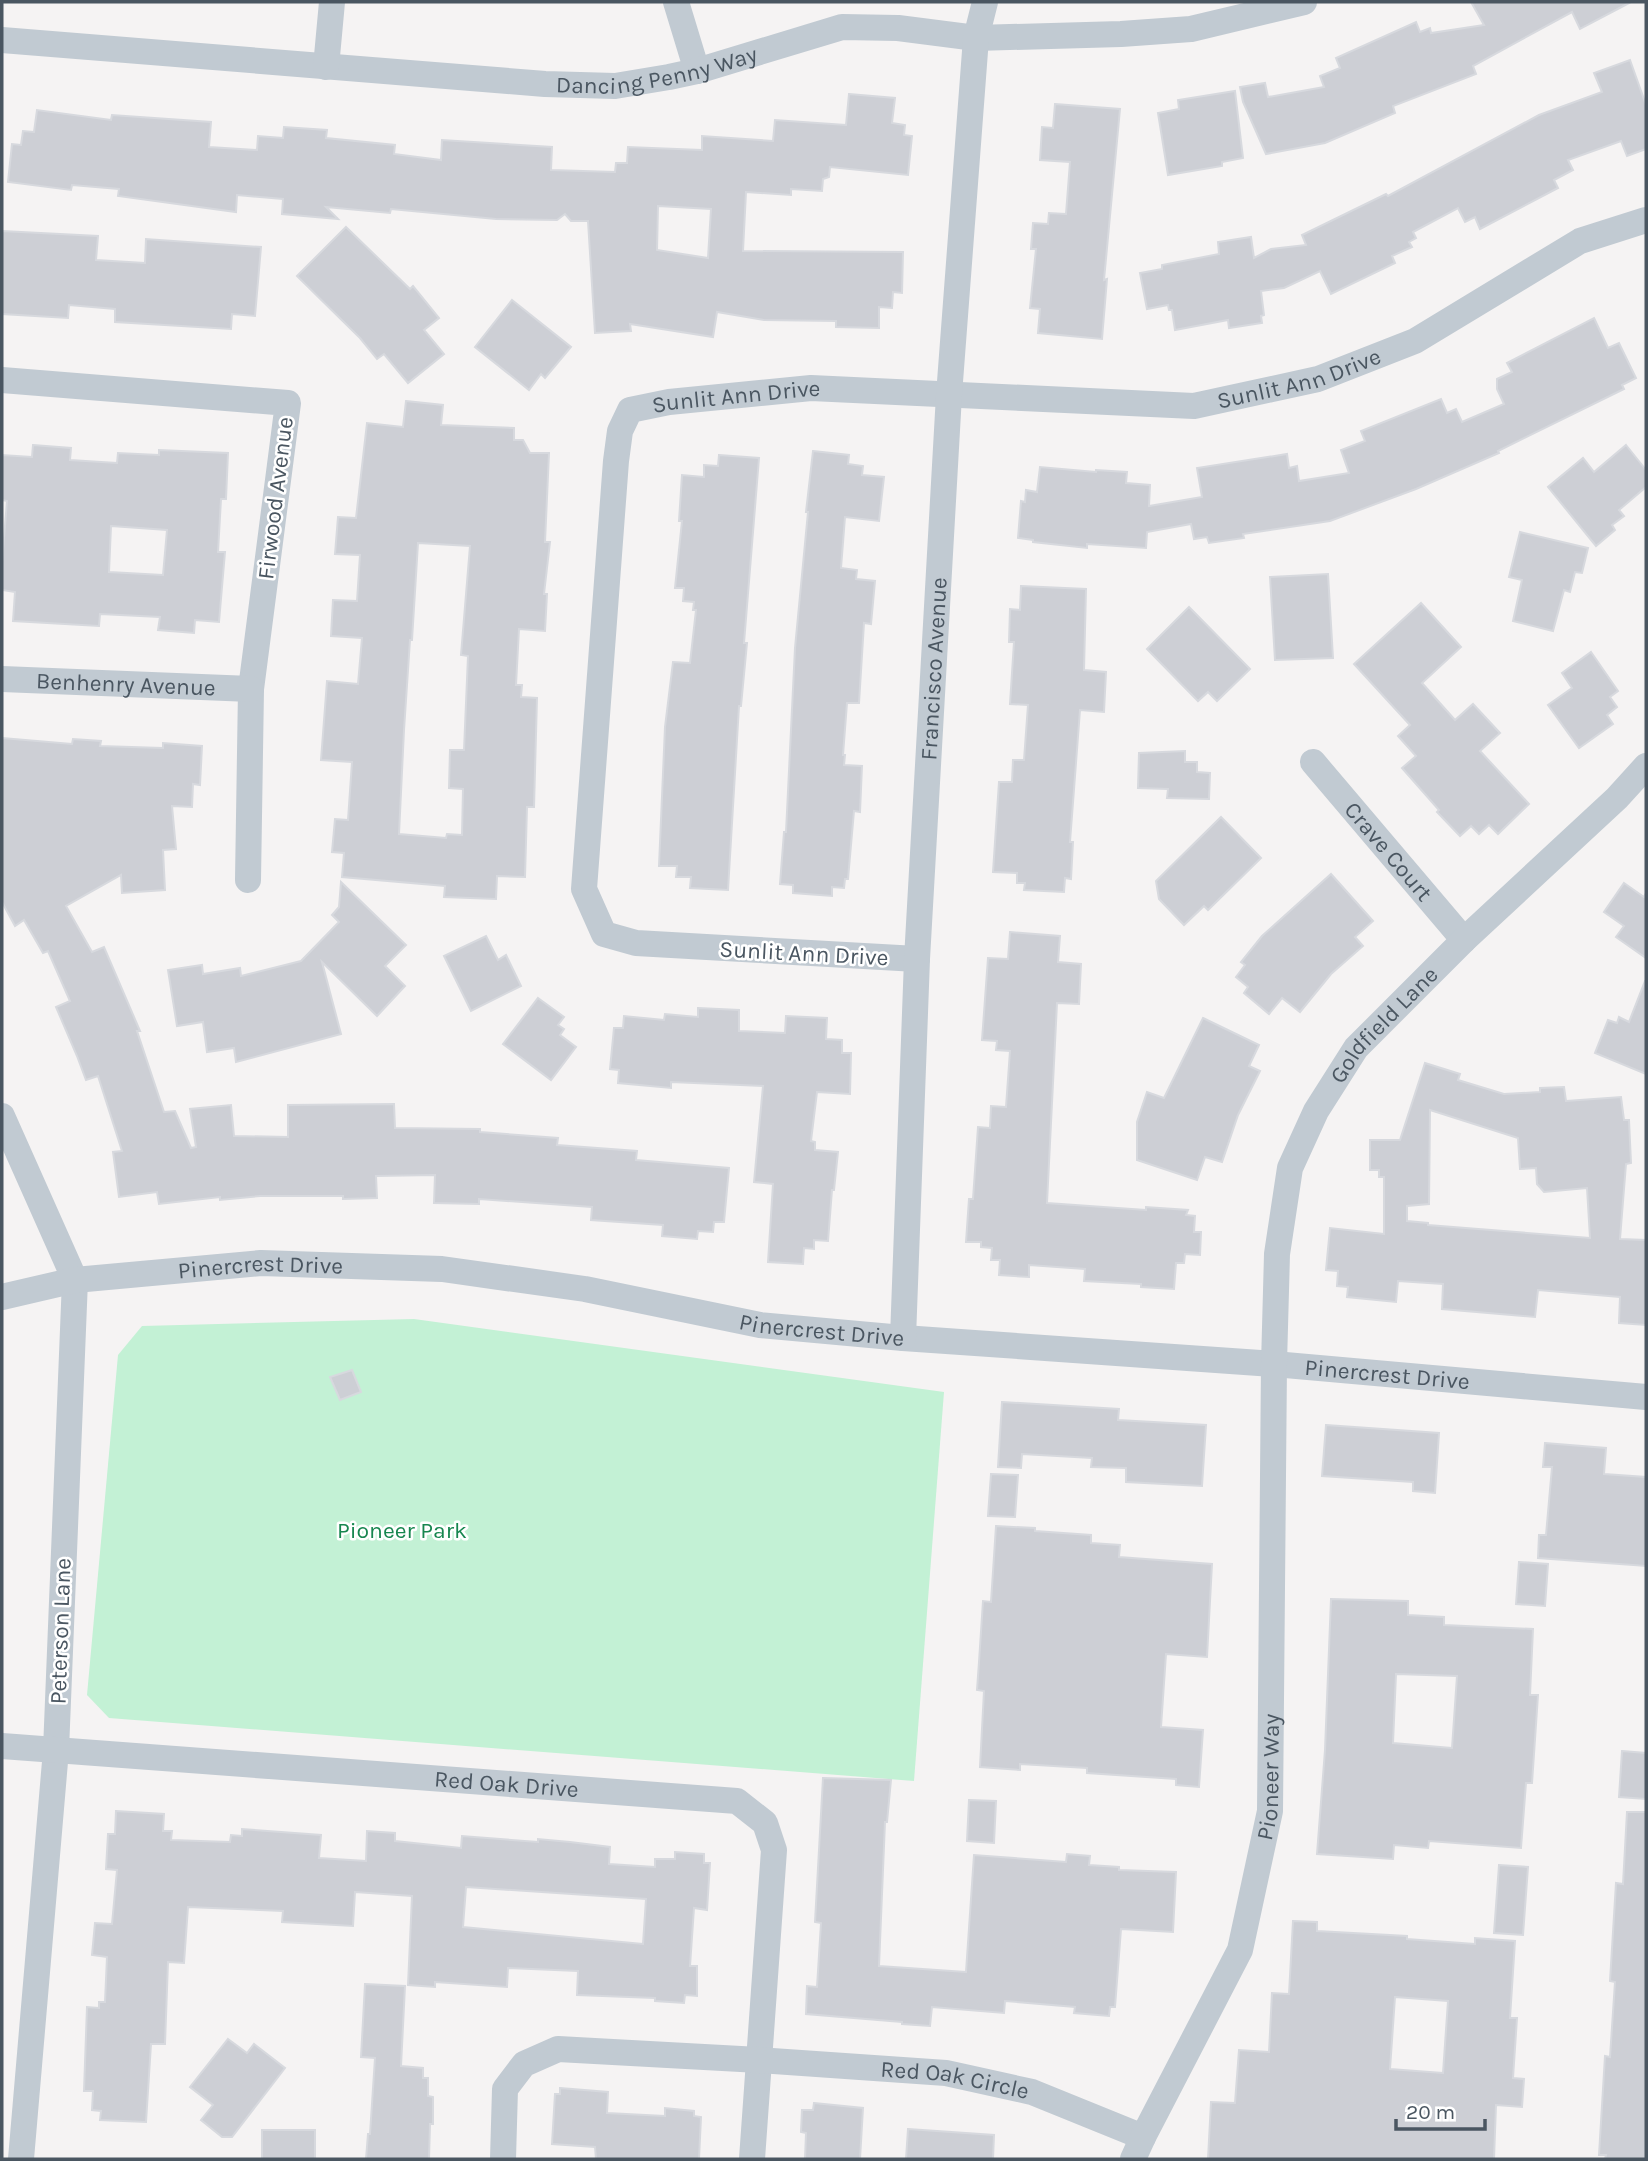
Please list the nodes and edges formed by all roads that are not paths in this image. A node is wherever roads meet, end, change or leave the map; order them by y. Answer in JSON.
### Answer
{"nodes":[{"id":1,"x":332,"y":2,"type":"edge"},
{"id":2,"x":676,"y":2,"type":"edge"},
{"id":3,"x":985,"y":2,"type":"edge"},
{"id":4,"x":1304,"y":2,"type":"edge"},
{"id":5,"x":976,"y":38,"type":"junction"},
{"id":6,"x":2,"y":40,"type":"edge"},
{"id":7,"x":326,"y":67,"type":"junction"},
{"id":8,"x":698,"y":71,"type":"junction"},
{"id":9,"x":1646,"y":220,"type":"edge"},
{"id":10,"x":2,"y":380,"type":"edge"},
{"id":11,"x":949,"y":395,"type":"junction"},
{"id":12,"x":2,"y":679,"type":"edge"},
{"id":13,"x":251,"y":689,"type":"junction"},
{"id":14,"x":1313,"y":762,"type":"dead end"},
{"id":15,"x":1646,"y":766,"type":"edge"},
{"id":16,"x":248,"y":880,"type":"dead end"},
{"id":17,"x":1464,"y":940,"type":"junction"},
{"id":18,"x":917,"y":959,"type":"junction"},
{"id":19,"x":2,"y":1116,"type":"edge"},
{"id":20,"x":75,"y":1280,"type":"junction"},
{"id":21,"x":2,"y":1297,"type":"edge"},
{"id":22,"x":903,"y":1338,"type":"junction"},
{"id":23,"x":1274,"y":1364,"type":"junction"},
{"id":24,"x":1646,"y":1397,"type":"edge"},
{"id":25,"x":2,"y":1746,"type":"edge"},
{"id":26,"x":55,"y":1750,"type":"junction"},
{"id":27,"x":759,"y":2060,"type":"junction"},
{"id":28,"x":1138,"y":2148,"type":"edge"},
{"id":29,"x":21,"y":2159,"type":"edge"},
{"id":30,"x":503,"y":2159,"type":"edge"},
{"id":31,"x":752,"y":2159,"type":"edge"}],
"edges":[{"from":1,"to":7,"type":"street"},
{"from":2,"to":8,"type":"street"},
{"from":3,"to":5,"type":"street","name":"Francisco Avenue"},
{"from":4,"to":5,"type":"street","name":"Dancing Penny Way"},
{"from":5,"to":8,"type":"street","name":"Dancing Penny Way"},
{"from":5,"to":11,"type":"street","name":"Francisco Avenue"},
{"from":6,"to":7,"type":"street","name":"Dancing Penny Way"},
{"from":7,"to":8,"type":"street","name":"Dancing Penny Way"},
{"from":9,"to":11,"type":"street","name":"Sunlit Ann Drive"},
{"from":10,"to":13,"type":"street","name":"Firwood Avenue"},
{"from":11,"to":18,"type":"street","name":"Francisco Avenue"},
{"from":11,"to":18,"type":"street","name":"Sunlit Ann Drive"},
{"from":12,"to":13,"type":"street","name":"Benhenry Avenue"},
{"from":13,"to":16,"type":"street","name":"Firwood Avenue"},
{"from":14,"to":17,"type":"street","name":"Crave Court"},
{"from":15,"to":17,"type":"street","name":"Goldfield Lane"},
{"from":17,"to":23,"type":"street","name":"Goldfield Lane"},
{"from":18,"to":22,"type":"street","name":"Francisco Avenue"},
{"from":19,"to":20,"type":"street","name":"Peterson Lane"},
{"from":20,"to":21,"type":"street","name":"Pinercrest Drive"},
{"from":20,"to":22,"type":"street","name":"Pinercrest Drive"},
{"from":20,"to":26,"type":"street","name":"Peterson Lane"},
{"from":22,"to":23,"type":"street","name":"Pinercrest Drive"},
{"from":23,"to":24,"type":"street","name":"Pinercrest Drive"},
{"from":23,"to":28,"type":"street","name":"Pioneer Way"},
{"from":25,"to":26,"type":"street","name":"Red Oak Drive"},
{"from":26,"to":27,"type":"street","name":"Red Oak Drive"},
{"from":26,"to":29,"type":"street","name":"Peterson Lane"},
{"from":27,"to":28,"type":"street","name":"Red Oak Circle"},
{"from":27,"to":30,"type":"street","name":"Red Oak Circle"},
{"from":27,"to":31,"type":"street"}]}
